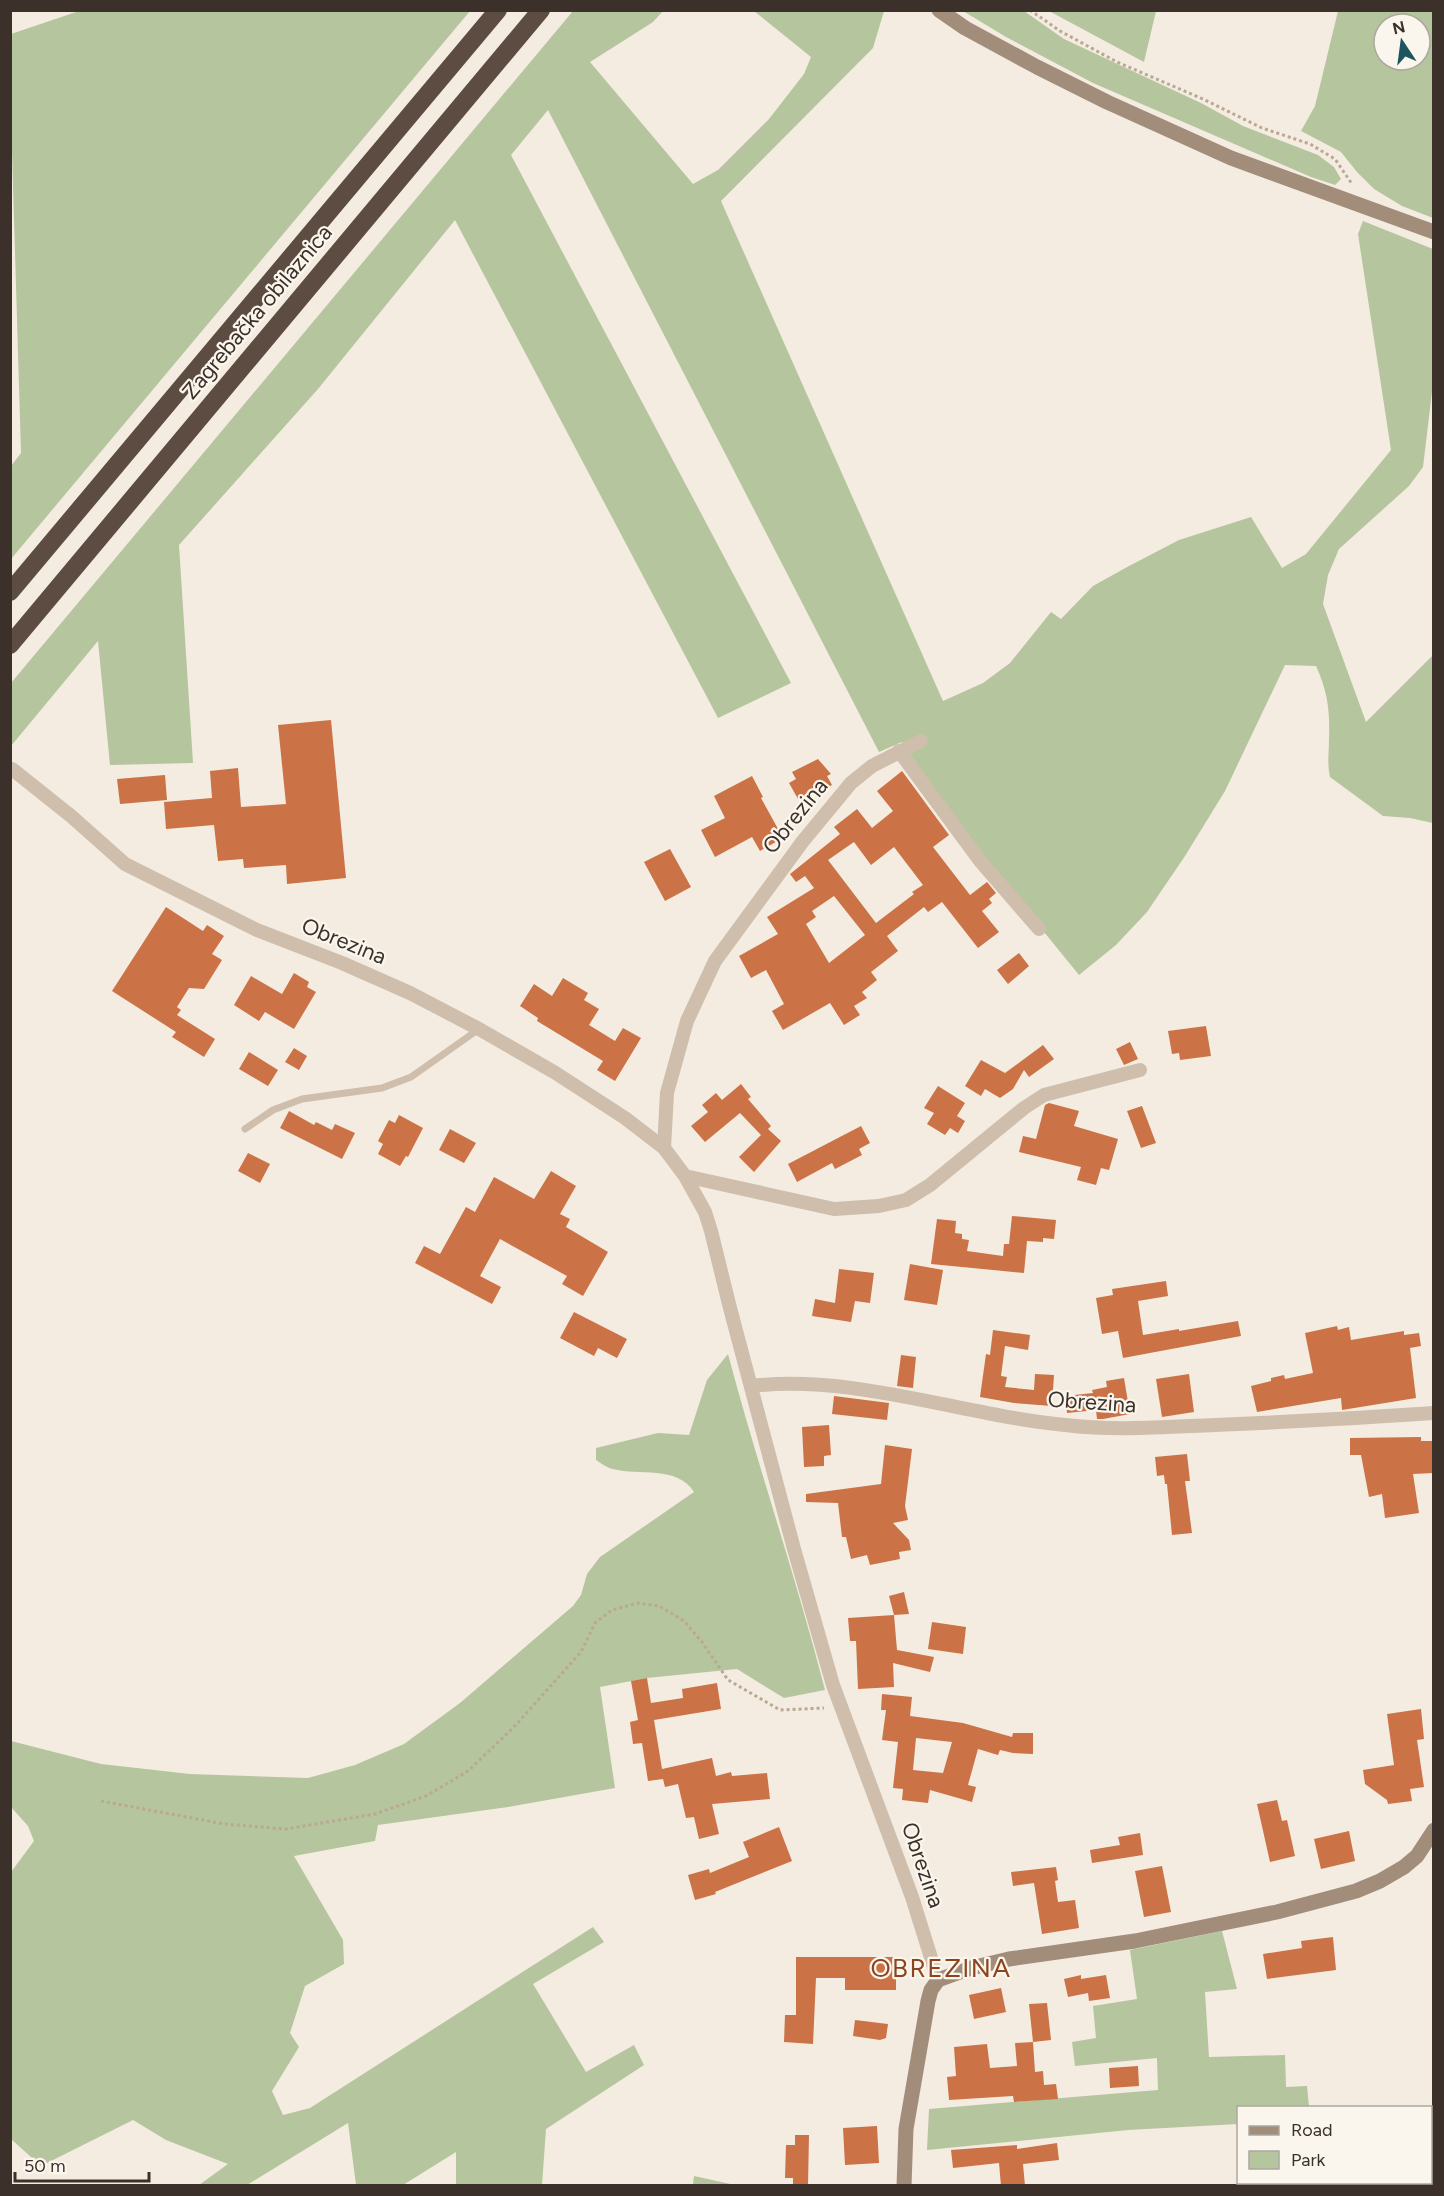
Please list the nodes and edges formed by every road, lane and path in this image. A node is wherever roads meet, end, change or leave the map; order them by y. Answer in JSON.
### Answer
{"nodes":[{"id":1,"x":498,"y":10,"type":"edge"},
{"id":2,"x":541,"y":10,"type":"edge"},
{"id":3,"x":939,"y":10,"type":"edge"},
{"id":4,"x":1030,"y":10,"type":"edge"},
{"id":5,"x":1361,"y":205,"type":"junction"},
{"id":6,"x":1434,"y":232,"type":"edge"},
{"id":7,"x":10,"y":592,"type":"edge"},
{"id":8,"x":10,"y":645,"type":"edge"},
{"id":9,"x":921,"y":741,"type":"dead end"},
{"id":10,"x":899,"y":751,"type":"junction"},
{"id":11,"x":12,"y":769,"type":"edge"},
{"id":12,"x":1039,"y":929,"type":"dead end"},
{"id":13,"x":479,"y":1029,"type":"junction"},
{"id":14,"x":1140,"y":1071,"type":"dead end"},
{"id":15,"x":245,"y":1130,"type":"dead end"},
{"id":16,"x":664,"y":1148,"type":"junction"},
{"id":17,"x":685,"y":1176,"type":"junction"},
{"id":18,"x":751,"y":1386,"type":"junction"},
{"id":19,"x":1434,"y":1413,"type":"edge"},
{"id":20,"x":842,"y":1709,"type":"junction"},
{"id":21,"x":101,"y":1801,"type":"dead end"},
{"id":22,"x":1434,"y":1830,"type":"edge"},
{"id":23,"x":938,"y":1980,"type":"junction"},
{"id":24,"x":1434,"y":2013,"type":"edge"},
{"id":25,"x":1434,"y":2038,"type":"edge"},
{"id":26,"x":904,"y":2186,"type":"edge"}],
"edges":[{"from":1,"to":7,"type":"highway","name":"Zagrebačka obilaznica"},
{"from":2,"to":8,"type":"highway","name":"Zagrebačka obilaznica"},
{"from":3,"to":5,"type":"street"},
{"from":4,"to":5,"type":"path"},
{"from":5,"to":6,"type":"street"},
{"from":9,"to":10,"type":"street","name":"Obrezina"},
{"from":10,"to":12,"type":"street"},
{"from":10,"to":16,"type":"street","name":"Obrezina"},
{"from":11,"to":13,"type":"street","name":"Obrezina"},
{"from":13,"to":15,"type":"lane"},
{"from":13,"to":16,"type":"street","name":"Obrezina"},
{"from":14,"to":17,"type":"street"},
{"from":16,"to":17,"type":"street","name":"Obrezina"},
{"from":17,"to":18,"type":"street","name":"Obrezina"},
{"from":18,"to":19,"type":"street","name":"Obrezina"},
{"from":18,"to":20,"type":"street","name":"Obrezina"},
{"from":20,"to":21,"type":"path"},
{"from":20,"to":23,"type":"street","name":"Obrezina"},
{"from":22,"to":23,"type":"street"},
{"from":23,"to":26,"type":"street"},
{"from":24,"to":25,"type":"path"}]}
